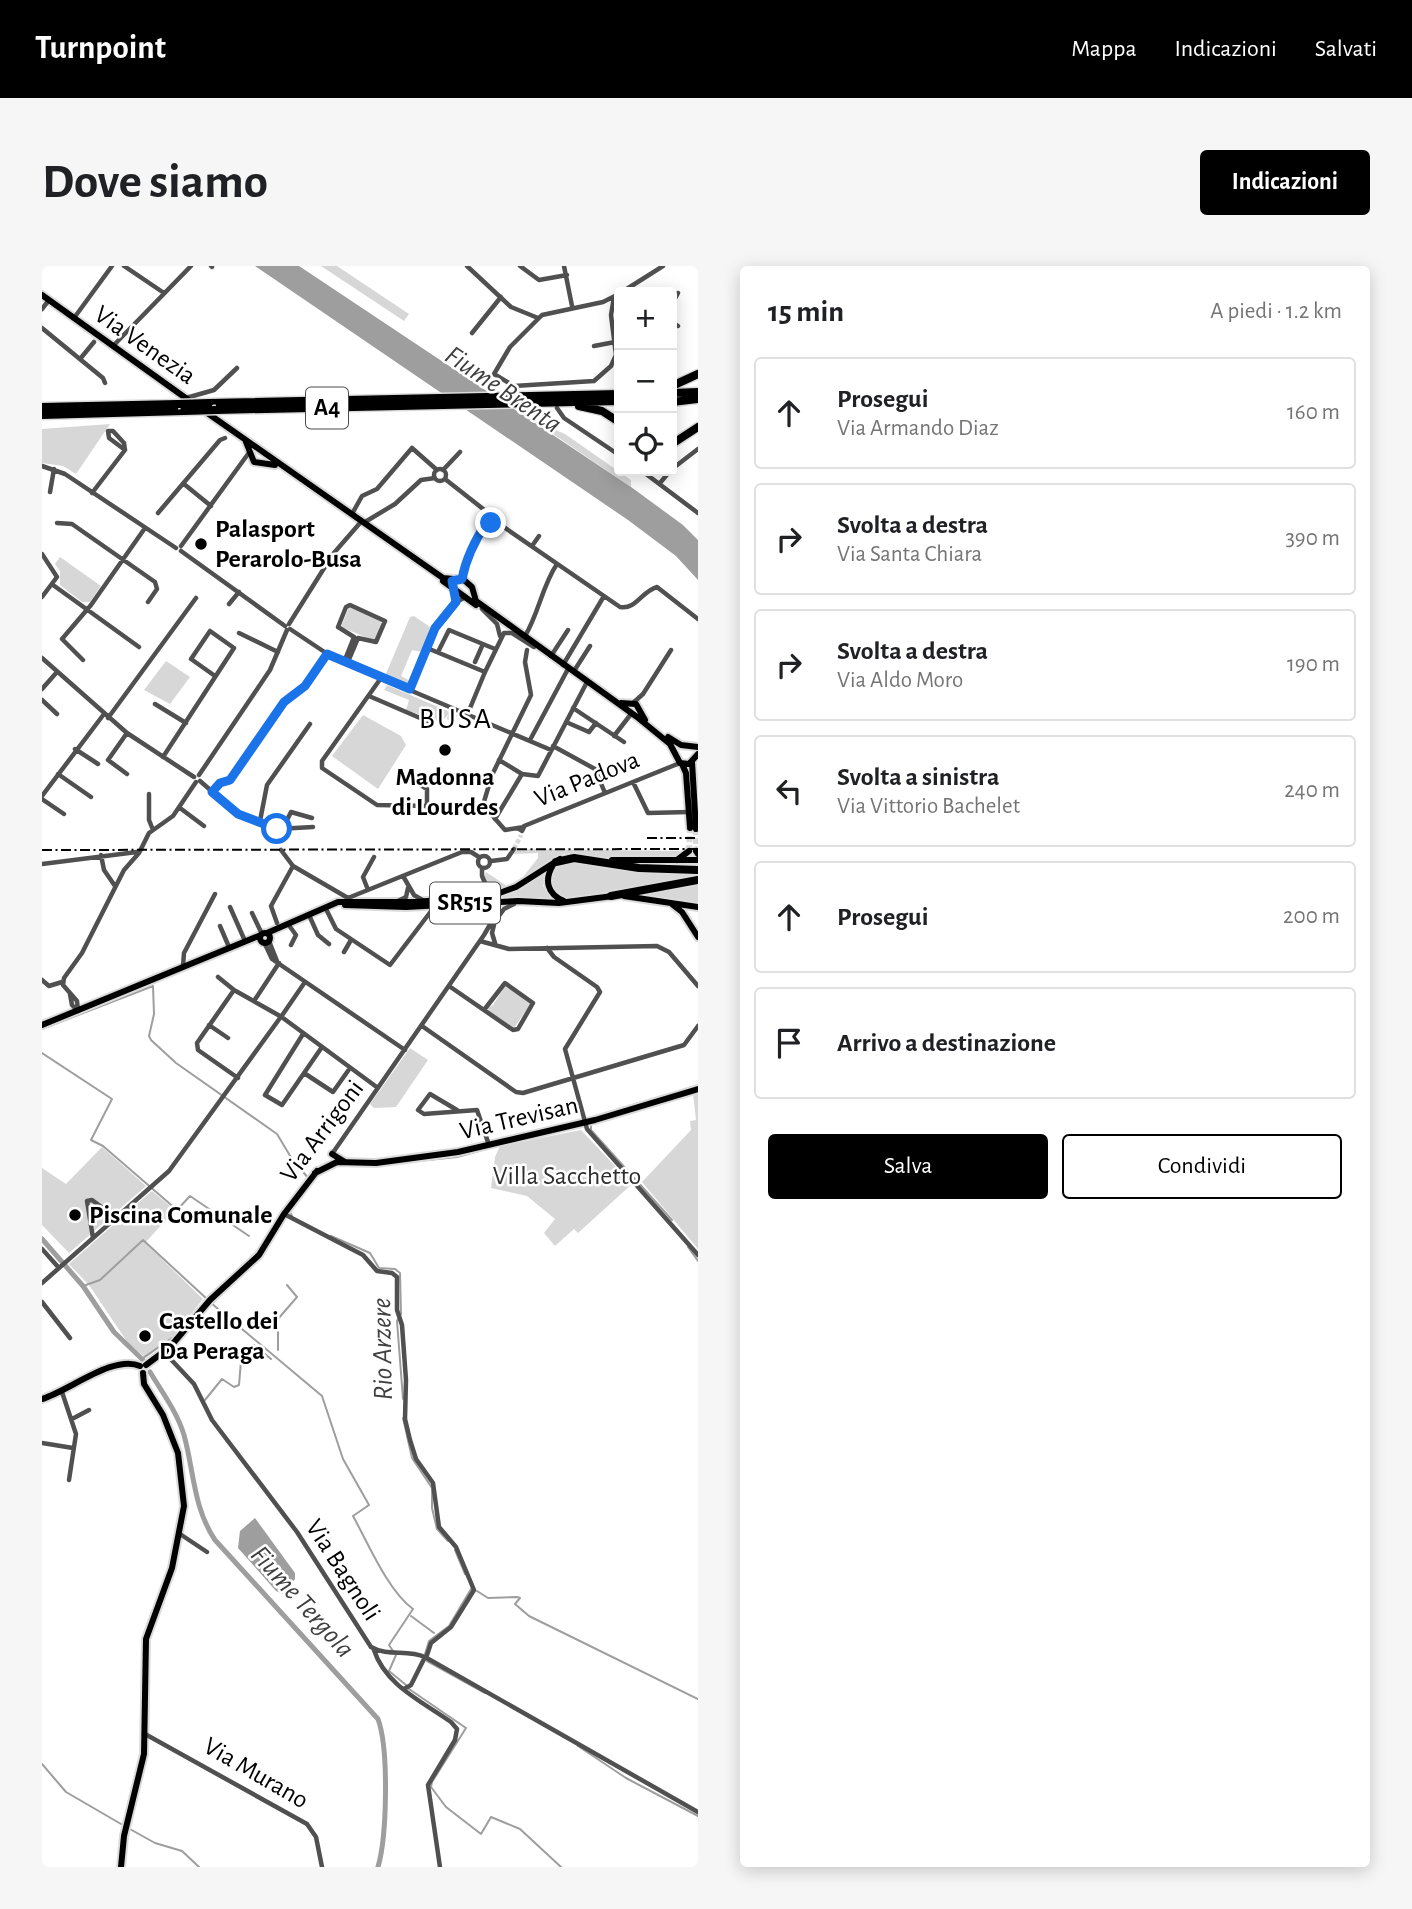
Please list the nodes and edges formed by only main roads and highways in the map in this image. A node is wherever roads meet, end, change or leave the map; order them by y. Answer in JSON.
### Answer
{"nodes":[{"id":1,"x":42,"y":295,"type":"edge"},
{"id":2,"x":698,"y":374,"type":"edge"},
{"id":3,"x":677,"y":384,"type":"edge"},
{"id":4,"x":614,"y":392,"type":"edge"},
{"id":5,"x":698,"y":392,"type":"edge"},
{"id":6,"x":677,"y":393,"type":"edge"},
{"id":7,"x":698,"y":399,"type":"edge"},
{"id":8,"x":522,"y":400,"type":"junction"},
{"id":9,"x":614,"y":401,"type":"edge"},
{"id":10,"x":677,"y":401,"type":"edge"},
{"id":11,"x":544,"y":403,"type":"junction"},
{"id":12,"x":42,"y":407,"type":"edge"},
{"id":13,"x":181,"y":408,"type":"junction"},
{"id":14,"x":42,"y":415,"type":"edge"},
{"id":15,"x":614,"y":419,"type":"edge"},
{"id":16,"x":698,"y":427,"type":"edge"},
{"id":17,"x":698,"y":433,"type":"edge"},
{"id":18,"x":245,"y":441,"type":"junction"},
{"id":19,"x":677,"y":441,"type":"edge"},
{"id":20,"x":257,"y":446,"type":"junction"},
{"id":21,"x":677,"y":447,"type":"edge"},
{"id":22,"x":249,"y":452,"type":"junction"},
{"id":23,"x":269,"y":456,"type":"junction"},
{"id":24,"x":266,"y":464,"type":"junction"},
{"id":25,"x":363,"y":523,"type":"junction"},
{"id":26,"x":453,"y":580,"type":"junction"},
{"id":27,"x":453,"y":590,"type":"junction"},
{"id":28,"x":472,"y":593,"type":"junction"},
{"id":29,"x":465,"y":598,"type":"junction"},
{"id":30,"x":549,"y":655,"type":"junction"},
{"id":31,"x":633,"y":709,"type":"junction"},
{"id":32,"x":686,"y":746,"type":"junction"},
{"id":33,"x":698,"y":747,"type":"edge"},
{"id":34,"x":676,"y":754,"type":"junction"},
{"id":35,"x":695,"y":758,"type":"edge"},
{"id":36,"x":681,"y":764,"type":"junction"},
{"id":37,"x":694,"y":852,"type":"edge"},
{"id":38,"x":698,"y":860,"type":"edge"},
{"id":39,"x":674,"y":861,"type":"junction"},
{"id":40,"x":555,"y":862,"type":"junction"},
{"id":41,"x":695,"y":870,"type":"edge"},
{"id":42,"x":698,"y":880,"type":"edge"},
{"id":43,"x":611,"y":896,"type":"junction"},
{"id":44,"x":569,"y":902,"type":"junction"},
{"id":45,"x":668,"y":902,"type":"junction"},
{"id":46,"x":338,"y":904,"type":"junction"},
{"id":47,"x":422,"y":904,"type":"junction"},
{"id":48,"x":698,"y":907,"type":"edge"},
{"id":49,"x":698,"y":937,"type":"edge"},
{"id":50,"x":265,"y":938,"type":"junction"},
{"id":51,"x":42,"y":1025,"type":"edge"},
{"id":52,"x":698,"y":1088,"type":"edge"},
{"id":53,"x":338,"y":1147,"type":"road end"},
{"id":54,"x":339,"y":1159,"type":"junction"},
{"id":55,"x":312,"y":1177,"type":"joint"},
{"id":56,"x":143,"y":1368,"type":"junction"},
{"id":57,"x":42,"y":1399,"type":"edge"},
{"id":58,"x":121,"y":1867,"type":"edge"}],
"edges":[{"from":1,"to":18,"type":"main road","name":"Via Venezia"},
{"from":2,"to":3,"type":"highway"},
{"from":4,"to":8,"type":"highway","number":"A4"},
{"from":5,"to":6,"type":"highway"},
{"from":7,"to":10,"type":"highway"},
{"from":8,"to":11,"type":"highway","number":"A4"},
{"from":8,"to":13,"type":"highway","number":"A4","bridge":true},
{"from":8,"to":13,"type":"highway","number":"A4","bridge":true},
{"from":9,"to":11,"type":"highway","number":"A4"},
{"from":11,"to":15,"type":"highway"},
{"from":12,"to":13,"type":"highway","number":"A4"},
{"from":13,"to":14,"type":"highway","number":"A4"},
{"from":16,"to":19,"type":"highway"},
{"from":17,"to":21,"type":"highway"},
{"from":18,"to":20,"type":"main road"},
{"from":18,"to":22,"type":"main road"},
{"from":20,"to":22,"type":"main road"},
{"from":20,"to":23,"type":"main road"},
{"from":22,"to":24,"type":"main road"},
{"from":23,"to":24,"type":"main road"},
{"from":23,"to":25,"type":"main road"},
{"from":24,"to":25,"type":"main road"},
{"from":25,"to":26,"type":"main road"},
{"from":25,"to":27,"type":"main road"},
{"from":26,"to":27,"type":"main road"},
{"from":26,"to":28,"type":"main road"},
{"from":27,"to":29,"type":"main road"},
{"from":28,"to":29,"type":"main road"},
{"from":28,"to":30,"type":"main road"},
{"from":29,"to":30,"type":"main road"},
{"from":30,"to":31,"type":"main road"},
{"from":31,"to":32,"type":"main road"},
{"from":31,"to":34,"type":"main road"},
{"from":32,"to":33,"type":"main road"},
{"from":32,"to":34,"type":"main road","name":"Via Padova"},
{"from":32,"to":35,"type":"main road"},
{"from":34,"to":36,"type":"main road","name":"Via Padova"},
{"from":35,"to":36,"type":"main road","name":"Via Padova"},
{"from":35,"to":36,"type":"main road"},
{"from":37,"to":39,"type":"main road"},
{"from":38,"to":39,"type":"main road","number":"SR515"},
{"from":39,"to":40,"type":"main road","number":"SR515"},
{"from":40,"to":41,"type":"highway"},
{"from":40,"to":44,"type":"main road"},
{"from":40,"to":47,"type":"main road","number":"SR515"},
{"from":42,"to":43,"type":"highway"},
{"from":43,"to":44,"type":"main road","number":"SR515"},
{"from":43,"to":45,"type":"main road","number":"SR515"},
{"from":44,"to":47,"type":"main road","number":"SR515"},
{"from":45,"to":48,"type":"main road","number":"SR515"},
{"from":45,"to":49,"type":"main road"},
{"from":46,"to":47,"type":"main road","number":"SR515"},
{"from":46,"to":47,"type":"main road","number":"SR515"},
{"from":46,"to":50,"type":"main road","number":"SR515"},
{"from":46,"to":50,"type":"main road","number":"SR515"},
{"from":50,"to":51,"type":"main road","number":"SR515"},
{"from":52,"to":54,"type":"main road","name":"Via Trevisan"},
{"from":53,"to":54,"type":"main road"},
{"from":54,"to":55,"type":"main road","name":"Via Trevisan"},
{"from":55,"to":56,"type":"main road","name":"Via Arrigoni"},
{"from":56,"to":57,"type":"main road"},
{"from":56,"to":58,"type":"main road"}]}
